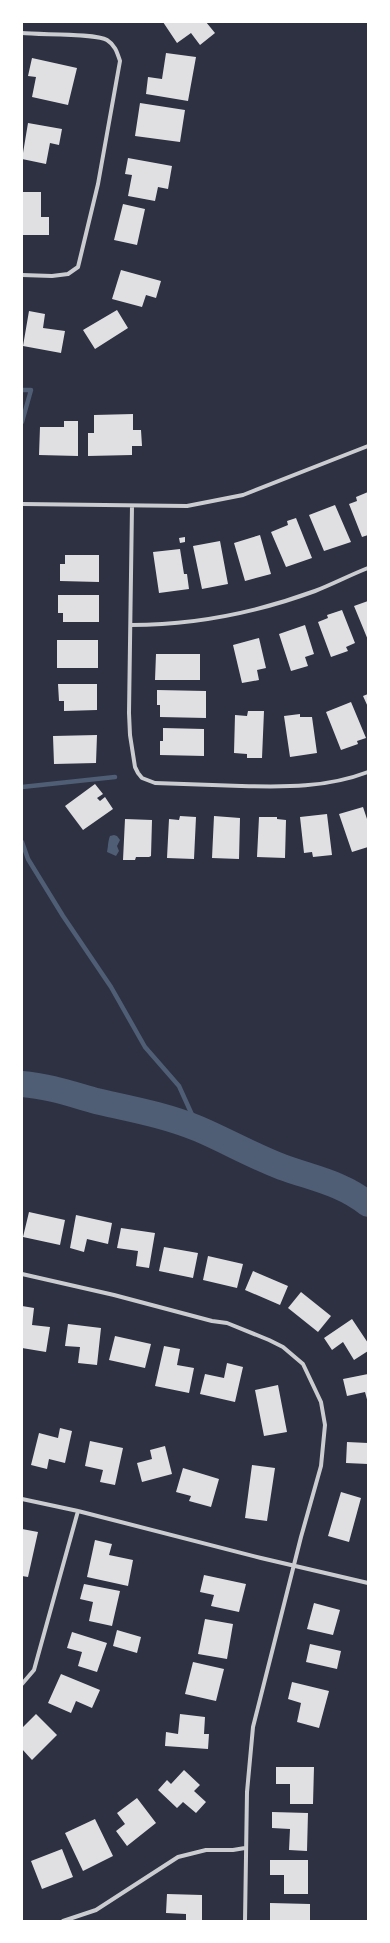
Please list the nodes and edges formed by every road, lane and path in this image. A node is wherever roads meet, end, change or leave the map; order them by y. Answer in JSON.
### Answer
{"nodes":[{"id":1,"x":22,"y":33,"type":"edge"},
{"id":2,"x":22,"y":275,"type":"edge"},
{"id":3,"x":368,"y":446,"type":"edge"},
{"id":4,"x":22,"y":504,"type":"edge"},
{"id":5,"x":132,"y":506,"type":"junction"},
{"id":6,"x":368,"y":568,"type":"edge"},
{"id":7,"x":130,"y":625,"type":"junction"},
{"id":8,"x":368,"y":772,"type":"edge"},
{"id":9,"x":22,"y":1274,"type":"edge"},
{"id":10,"x":22,"y":1499,"type":"edge"},
{"id":11,"x":78,"y":1511,"type":"junction"},
{"id":12,"x":295,"y":1565,"type":"junction"},
{"id":13,"x":368,"y":1583,"type":"edge"},
{"id":14,"x":22,"y":1684,"type":"edge"},
{"id":15,"x":245,"y":1848,"type":"junction"},
{"id":16,"x":63,"y":1921,"type":"edge"},
{"id":17,"x":245,"y":1921,"type":"edge"}],
"edges":[{"from":1,"to":2,"type":"street"},
{"from":3,"to":5,"type":"street"},
{"from":4,"to":5,"type":"street"},
{"from":5,"to":7,"type":"street"},
{"from":6,"to":7,"type":"street"},
{"from":7,"to":8,"type":"street"},
{"from":9,"to":12,"type":"street"},
{"from":10,"to":11,"type":"street"},
{"from":11,"to":12,"type":"street"},
{"from":11,"to":14,"type":"street"},
{"from":12,"to":13,"type":"street"},
{"from":12,"to":15,"type":"street"},
{"from":15,"to":16,"type":"street"},
{"from":15,"to":17,"type":"street"}]}
